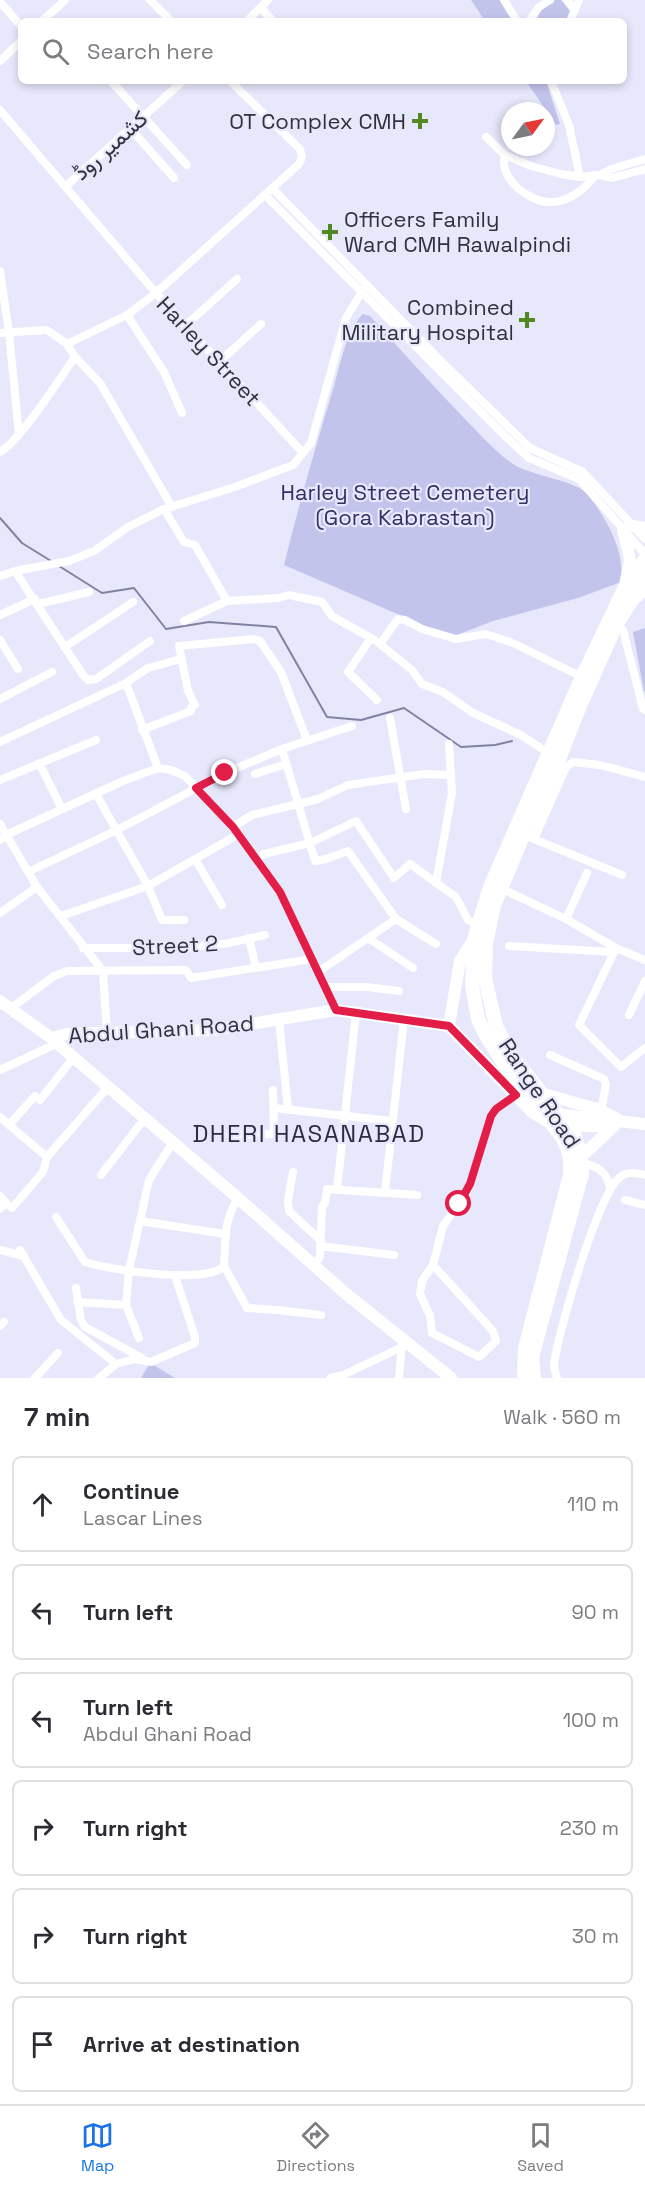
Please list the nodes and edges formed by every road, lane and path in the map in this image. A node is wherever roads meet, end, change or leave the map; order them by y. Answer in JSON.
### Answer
{"nodes":[{"id":1,"x":65,"y":0,"type":"edge"},
{"id":2,"x":150,"y":0,"type":"edge"},
{"id":3,"x":268,"y":0,"type":"edge"},
{"id":4,"x":504,"y":0,"type":"edge"},
{"id":5,"x":550,"y":0,"type":"edge"},
{"id":6,"x":567,"y":0,"type":"edge"},
{"id":7,"x":579,"y":0,"type":"edge"},
{"id":8,"x":0,"y":2,"type":"edge"},
{"id":9,"x":261,"y":8,"type":"junction"},
{"id":10,"x":575,"y":10,"type":"junction"},
{"id":11,"x":45,"y":18,"type":"edge"},
{"id":12,"x":168,"y":18,"type":"edge"},
{"id":13,"x":250,"y":18,"type":"edge"},
{"id":14,"x":270,"y":18,"type":"edge"},
{"id":15,"x":515,"y":18,"type":"edge"},
{"id":16,"x":531,"y":18,"type":"edge"},
{"id":17,"x":571,"y":18,"type":"edge"},
{"id":18,"x":18,"y":23,"type":"edge"},
{"id":19,"x":18,"y":44,"type":"edge"},
{"id":20,"x":0,"y":61,"type":"edge"},
{"id":21,"x":114,"y":84,"type":"edge"},
{"id":22,"x":180,"y":84,"type":"edge"},
{"id":23,"x":234,"y":84,"type":"edge"},
{"id":24,"x":552,"y":84,"type":"edge"},
{"id":25,"x":0,"y":110,"type":"edge"},
{"id":26,"x":143,"y":116,"type":"junction"},
{"id":27,"x":130,"y":128,"type":"junction"},
{"id":28,"x":486,"y":137,"type":"dead end"},
{"id":29,"x":501,"y":151,"type":"edge"},
{"id":30,"x":505,"y":156,"type":"edge"},
{"id":31,"x":507,"y":156,"type":"edge"},
{"id":32,"x":645,"y":159,"type":"edge"},
{"id":33,"x":187,"y":165,"type":"dead end"},
{"id":34,"x":645,"y":169,"type":"edge"},
{"id":35,"x":598,"y":175,"type":"junction"},
{"id":36,"x":580,"y":177,"type":"junction"},
{"id":37,"x":174,"y":178,"type":"dead end"},
{"id":38,"x":66,"y":186,"type":"junction"},
{"id":39,"x":269,"y":191,"type":"junction"},
{"id":40,"x":0,"y":271,"type":"edge"},
{"id":41,"x":237,"y":279,"type":"dead end"},
{"id":42,"x":363,"y":289,"type":"junction"},
{"id":43,"x":156,"y":293,"type":"junction"},
{"id":44,"x":127,"y":315,"type":"junction"},
{"id":45,"x":261,"y":324,"type":"dead end"},
{"id":46,"x":186,"y":325,"type":"junction"},
{"id":47,"x":5,"y":333,"type":"edge"},
{"id":48,"x":67,"y":344,"type":"junction"},
{"id":49,"x":75,"y":357,"type":"junction"},
{"id":50,"x":219,"y":362,"type":"junction"},
{"id":51,"x":183,"y":413,"type":"dead end"},
{"id":52,"x":18,"y":434,"type":"junction"},
{"id":53,"x":0,"y":452,"type":"edge"},
{"id":54,"x":302,"y":452,"type":"junction"},
{"id":55,"x":168,"y":508,"type":"junction"},
{"id":56,"x":634,"y":528,"type":"edge"},
{"id":57,"x":645,"y":539,"type":"edge"},
{"id":58,"x":645,"y":554,"type":"edge"},
{"id":59,"x":645,"y":559,"type":"edge"},
{"id":60,"x":15,"y":571,"type":"junction"},
{"id":61,"x":645,"y":574,"type":"edge"},
{"id":62,"x":0,"y":576,"type":"edge"},
{"id":63,"x":645,"y":588,"type":"edge"},
{"id":64,"x":89,"y":592,"type":"dead end"},
{"id":65,"x":628,"y":594,"type":"junction"},
{"id":66,"x":227,"y":601,"type":"junction"},
{"id":67,"x":36,"y":602,"type":"junction"},
{"id":68,"x":133,"y":602,"type":"dead end"},
{"id":69,"x":0,"y":615,"type":"edge"},
{"id":70,"x":184,"y":621,"type":"dead end"},
{"id":71,"x":616,"y":625,"type":"junction"},
{"id":72,"x":371,"y":638,"type":"junction"},
{"id":73,"x":0,"y":640,"type":"edge"},
{"id":74,"x":150,"y":641,"type":"dead end"},
{"id":75,"x":380,"y":644,"type":"junction"},
{"id":76,"x":66,"y":647,"type":"junction"},
{"id":77,"x":181,"y":659,"type":"junction"},
{"id":78,"x":18,"y":669,"type":"dead end"},
{"id":79,"x":52,"y":672,"type":"dead end"},
{"id":80,"x":582,"y":677,"type":"junction"},
{"id":81,"x":126,"y":683,"type":"junction"},
{"id":82,"x":0,"y":699,"type":"edge"},
{"id":83,"x":377,"y":700,"type":"dead end"},
{"id":84,"x":645,"y":710,"type":"edge"},
{"id":85,"x":390,"y":718,"type":"dead end"},
{"id":86,"x":352,"y":726,"type":"dead end"},
{"id":87,"x":142,"y":730,"type":"junction"},
{"id":88,"x":96,"y":740,"type":"dead end"},
{"id":89,"x":307,"y":740,"type":"junction"},
{"id":90,"x":0,"y":742,"type":"edge"},
{"id":91,"x":449,"y":744,"type":"dead end"},
{"id":92,"x":282,"y":749,"type":"junction"},
{"id":93,"x":548,"y":753,"type":"junction"},
{"id":94,"x":39,"y":764,"type":"junction"},
{"id":95,"x":286,"y":764,"type":"junction"},
{"id":96,"x":158,"y":768,"type":"junction"},
{"id":97,"x":255,"y":774,"type":"dead end"},
{"id":98,"x":451,"y":775,"type":"junction"},
{"id":99,"x":400,"y":777,"type":"junction"},
{"id":100,"x":645,"y":777,"type":"edge"},
{"id":101,"x":0,"y":780,"type":"edge"},
{"id":102,"x":196,"y":788,"type":"junction"},
{"id":103,"x":96,"y":794,"type":"junction"},
{"id":104,"x":298,"y":804,"type":"junction"},
{"id":105,"x":63,"y":809,"type":"junction"},
{"id":106,"x":406,"y":809,"type":"dead end"},
{"id":107,"x":0,"y":824,"type":"edge"},
{"id":108,"x":117,"y":830,"type":"junction"},
{"id":109,"x":236,"y":831,"type":"junction"},
{"id":110,"x":3,"y":837,"type":"edge"},
{"id":111,"x":529,"y":837,"type":"junction"},
{"id":112,"x":310,"y":843,"type":"junction"},
{"id":113,"x":195,"y":859,"type":"junction"},
{"id":114,"x":256,"y":859,"type":"junction"},
{"id":115,"x":28,"y":872,"type":"junction"},
{"id":116,"x":587,"y":873,"type":"dead end"},
{"id":117,"x":622,"y":875,"type":"dead end"},
{"id":118,"x":436,"y":883,"type":"junction"},
{"id":119,"x":148,"y":886,"type":"junction"},
{"id":120,"x":37,"y":887,"type":"junction"},
{"id":121,"x":500,"y":888,"type":"junction"},
{"id":122,"x":222,"y":905,"type":"dead end"},
{"id":123,"x":0,"y":913,"type":"edge"},
{"id":124,"x":62,"y":916,"type":"junction"},
{"id":125,"x":396,"y":919,"type":"junction"},
{"id":126,"x":184,"y":920,"type":"dead end"},
{"id":127,"x":566,"y":920,"type":"junction"},
{"id":128,"x":478,"y":925,"type":"junction"},
{"id":129,"x":265,"y":935,"type":"dead end"},
{"id":130,"x":249,"y":938,"type":"junction"},
{"id":131,"x":368,"y":938,"type":"junction"},
{"id":132,"x":474,"y":939,"type":"junction"},
{"id":133,"x":436,"y":944,"type":"dead end"},
{"id":134,"x":509,"y":946,"type":"dead end"},
{"id":135,"x":83,"y":948,"type":"junction"},
{"id":136,"x":615,"y":950,"type":"junction"},
{"id":137,"x":312,"y":959,"type":"junction"},
{"id":138,"x":645,"y":960,"type":"edge"},
{"id":139,"x":256,"y":968,"type":"junction"},
{"id":140,"x":413,"y":968,"type":"dead end"},
{"id":141,"x":103,"y":971,"type":"junction"},
{"id":142,"x":318,"y":972,"type":"junction"},
{"id":143,"x":645,"y":981,"type":"edge"},
{"id":144,"x":325,"y":987,"type":"junction"},
{"id":145,"x":399,"y":991,"type":"dead end"},
{"id":146,"x":5,"y":1005,"type":"edge"},
{"id":147,"x":336,"y":1010,"type":"junction"},
{"id":148,"x":356,"y":1012,"type":"junction"},
{"id":149,"x":629,"y":1015,"type":"dead end"},
{"id":150,"x":404,"y":1019,"type":"junction"},
{"id":151,"x":279,"y":1020,"type":"junction"},
{"id":152,"x":449,"y":1026,"type":"junction"},
{"id":153,"x":107,"y":1034,"type":"junction"},
{"id":154,"x":54,"y":1041,"type":"junction"},
{"id":155,"x":645,"y":1048,"type":"edge"},
{"id":156,"x":550,"y":1055,"type":"dead end"},
{"id":157,"x":74,"y":1057,"type":"junction"},
{"id":158,"x":0,"y":1070,"type":"edge"},
{"id":159,"x":108,"y":1087,"type":"junction"},
{"id":160,"x":273,"y":1090,"type":"dead end"},
{"id":161,"x":540,"y":1093,"type":"junction"},
{"id":162,"x":516,"y":1095,"type":"junction"},
{"id":163,"x":274,"y":1108,"type":"junction"},
{"id":164,"x":288,"y":1109,"type":"junction"},
{"id":165,"x":601,"y":1111,"type":"junction"},
{"id":166,"x":345,"y":1116,"type":"junction"},
{"id":167,"x":0,"y":1117,"type":"edge"},
{"id":168,"x":145,"y":1118,"type":"junction"},
{"id":169,"x":392,"y":1121,"type":"junction"},
{"id":170,"x":555,"y":1121,"type":"junction"},
{"id":171,"x":618,"y":1124,"type":"junction"},
{"id":172,"x":645,"y":1124,"type":"edge"},
{"id":173,"x":9,"y":1125,"type":"junction"},
{"id":174,"x":230,"y":1135,"type":"dead end"},
{"id":175,"x":173,"y":1142,"type":"junction"},
{"id":176,"x":47,"y":1157,"type":"junction"},
{"id":177,"x":582,"y":1160,"type":"junction"},
{"id":178,"x":293,"y":1172,"type":"dead end"},
{"id":179,"x":101,"y":1175,"type":"dead end"},
{"id":180,"x":645,"y":1175,"type":"edge"},
{"id":181,"x":610,"y":1189,"type":"junction"},
{"id":182,"x":337,"y":1190,"type":"junction"},
{"id":183,"x":385,"y":1192,"type":"junction"},
{"id":184,"x":417,"y":1194,"type":"dead end"},
{"id":185,"x":238,"y":1198,"type":"junction"},
{"id":186,"x":625,"y":1200,"type":"dead end"},
{"id":187,"x":2,"y":1203,"type":"edge"},
{"id":188,"x":645,"y":1205,"type":"edge"},
{"id":189,"x":56,"y":1217,"type":"dead end"},
{"id":190,"x":140,"y":1221,"type":"junction"},
{"id":191,"x":225,"y":1234,"type":"junction"},
{"id":192,"x":320,"y":1243,"type":"junction"},
{"id":193,"x":0,"y":1250,"type":"edge"},
{"id":194,"x":394,"y":1255,"type":"dead end"},
{"id":195,"x":314,"y":1265,"type":"junction"},
{"id":196,"x":433,"y":1265,"type":"junction"},
{"id":197,"x":224,"y":1266,"type":"junction"},
{"id":198,"x":129,"y":1270,"type":"junction"},
{"id":199,"x":175,"y":1276,"type":"junction"},
{"id":200,"x":76,"y":1288,"type":"dead end"},
{"id":201,"x":77,"y":1302,"type":"junction"},
{"id":202,"x":126,"y":1305,"type":"junction"},
{"id":203,"x":321,"y":1316,"type":"dead end"},
{"id":204,"x":139,"y":1338,"type":"dead end"},
{"id":205,"x":402,"y":1344,"type":"junction"},
{"id":206,"x":525,"y":1348,"type":"junction"},
{"id":207,"x":58,"y":1353,"type":"dead end"},
{"id":208,"x":151,"y":1362,"type":"junction"},
{"id":209,"x":116,"y":1364,"type":"junction"},
{"id":210,"x":35,"y":1378,"type":"edge"},
{"id":211,"x":99,"y":1378,"type":"edge"},
{"id":212,"x":331,"y":1378,"type":"edge"},
{"id":213,"x":399,"y":1378,"type":"edge"},
{"id":214,"x":451,"y":1378,"type":"edge"},
{"id":215,"x":516,"y":1378,"type":"edge"},
{"id":216,"x":524,"y":1378,"type":"edge"},
{"id":217,"x":534,"y":1378,"type":"edge"},
{"id":218,"x":557,"y":1378,"type":"edge"}],
"edges":[{"from":1,"to":11,"type":"street"},
{"from":2,"to":12,"type":"street"},
{"from":3,"to":9,"type":"street"},
{"from":4,"to":15,"type":"street"},
{"from":5,"to":16,"type":"street"},
{"from":6,"to":10,"type":"street"},
{"from":7,"to":10,"type":"street"},
{"from":8,"to":18,"type":"street"},
{"from":9,"to":13,"type":"street"},
{"from":9,"to":14,"type":"street"},
{"from":10,"to":17,"type":"street"},
{"from":19,"to":20,"type":"street"},
{"from":21,"to":26,"type":"street"},
{"from":22,"to":26,"type":"street","name":"کشمیر روڈ"},
{"from":23,"to":39,"type":"street"},
{"from":24,"to":36,"type":"street"},
{"from":25,"to":38,"type":"street","name":"Harley Street"},
{"from":26,"to":27,"type":"street","name":"کشمیر روڈ"},
{"from":26,"to":33,"type":"street"},
{"from":27,"to":37,"type":"street"},
{"from":27,"to":38,"type":"street","name":"کشمیر روڈ"},
{"from":28,"to":29,"type":"street"},
{"from":30,"to":35,"type":"street"},
{"from":31,"to":36,"type":"street"},
{"from":32,"to":35,"type":"street"},
{"from":34,"to":35,"type":"street"},
{"from":35,"to":36,"type":"street"},
{"from":38,"to":43,"type":"street","name":"Harley Street"},
{"from":39,"to":42,"type":"street"},
{"from":39,"to":43,"type":"street"},
{"from":40,"to":47,"type":"street"},
{"from":41,"to":46,"type":"street"},
{"from":42,"to":54,"type":"street"},
{"from":42,"to":56,"type":"street"},
{"from":43,"to":44,"type":"street"},
{"from":43,"to":46,"type":"street","name":"Harley Street"},
{"from":44,"to":48,"type":"street"},
{"from":44,"to":51,"type":"street"},
{"from":45,"to":50,"type":"street"},
{"from":46,"to":50,"type":"street","name":"Harley Street"},
{"from":47,"to":48,"type":"street"},
{"from":47,"to":52,"type":"street"},
{"from":48,"to":49,"type":"street"},
{"from":49,"to":52,"type":"street"},
{"from":49,"to":55,"type":"street"},
{"from":50,"to":54,"type":"street","name":"Harley Street"},
{"from":52,"to":53,"type":"street"},
{"from":54,"to":55,"type":"street"},
{"from":55,"to":60,"type":"street"},
{"from":55,"to":66,"type":"street"},
{"from":56,"to":57,"type":"street"},
{"from":56,"to":58,"type":"street"},
{"from":56,"to":65,"type":"street"},
{"from":59,"to":65,"type":"main road"},
{"from":60,"to":62,"type":"street"},
{"from":60,"to":67,"type":"street"},
{"from":61,"to":65,"type":"street"},
{"from":63,"to":65,"type":"main road","name":"Range Road"},
{"from":64,"to":67,"type":"street"},
{"from":65,"to":71,"type":"main road","name":"Range Road"},
{"from":65,"to":80,"type":"main road"},
{"from":66,"to":70,"type":"street"},
{"from":66,"to":72,"type":"street"},
{"from":67,"to":69,"type":"street"},
{"from":67,"to":76,"type":"street"},
{"from":68,"to":76,"type":"street"},
{"from":71,"to":84,"type":"street"},
{"from":71,"to":111,"type":"main road","name":"Range Road"},
{"from":72,"to":75,"type":"street"},
{"from":72,"to":83,"type":"street"},
{"from":73,"to":78,"type":"street"},
{"from":74,"to":76,"type":"street"},
{"from":75,"to":80,"type":"street"},
{"from":75,"to":93,"type":"street"},
{"from":77,"to":81,"type":"street"},
{"from":77,"to":87,"type":"street"},
{"from":77,"to":89,"type":"street"},
{"from":79,"to":82,"type":"street"},
{"from":80,"to":93,"type":"main road"},
{"from":81,"to":87,"type":"street"},
{"from":81,"to":90,"type":"street"},
{"from":85,"to":99,"type":"street"},
{"from":86,"to":89,"type":"street"},
{"from":87,"to":96,"type":"street"},
{"from":88,"to":94,"type":"street"},
{"from":89,"to":92,"type":"street"},
{"from":91,"to":98,"type":"street"},
{"from":92,"to":95,"type":"street"},
{"from":92,"to":102,"type":"street"},
{"from":93,"to":128,"type":"main road"},
{"from":94,"to":101,"type":"street"},
{"from":94,"to":105,"type":"street"},
{"from":95,"to":97,"type":"street"},
{"from":95,"to":104,"type":"street"},
{"from":96,"to":102,"type":"street"},
{"from":96,"to":103,"type":"street"},
{"from":98,"to":99,"type":"street"},
{"from":98,"to":118,"type":"street"},
{"from":99,"to":104,"type":"street"},
{"from":99,"to":106,"type":"street"},
{"from":100,"to":111,"type":"street"},
{"from":102,"to":108,"type":"street"},
{"from":102,"to":109,"type":"street"},
{"from":103,"to":105,"type":"street"},
{"from":103,"to":108,"type":"street"},
{"from":104,"to":109,"type":"street"},
{"from":104,"to":112,"type":"street"},
{"from":105,"to":110,"type":"street"},
{"from":107,"to":110,"type":"street"},
{"from":108,"to":115,"type":"street"},
{"from":108,"to":119,"type":"street"},
{"from":109,"to":113,"type":"street"},
{"from":109,"to":114,"type":"street"},
{"from":110,"to":115,"type":"street"},
{"from":111,"to":117,"type":"street"},
{"from":111,"to":121,"type":"main road","name":"Range Road"},
{"from":112,"to":114,"type":"street"},
{"from":112,"to":118,"type":"street"},
{"from":112,"to":125,"type":"street"},
{"from":113,"to":119,"type":"street"},
{"from":113,"to":122,"type":"street"},
{"from":114,"to":137,"type":"street"},
{"from":115,"to":120,"type":"street"},
{"from":116,"to":127,"type":"street"},
{"from":118,"to":128,"type":"street"},
{"from":119,"to":124,"type":"street"},
{"from":119,"to":126,"type":"street"},
{"from":120,"to":123,"type":"street"},
{"from":120,"to":124,"type":"street"},
{"from":121,"to":127,"type":"street"},
{"from":121,"to":161,"type":"main road","name":"Range Road"},
{"from":124,"to":135,"type":"street"},
{"from":125,"to":131,"type":"street"},
{"from":125,"to":133,"type":"street"},
{"from":127,"to":136,"type":"street"},
{"from":128,"to":132,"type":"main road"},
{"from":129,"to":130,"type":"street","name":"Street 2"},
{"from":130,"to":135,"type":"street","name":"Street 2"},
{"from":130,"to":139,"type":"street"},
{"from":131,"to":140,"type":"street"},
{"from":131,"to":142,"type":"street"},
{"from":132,"to":152,"type":"street"},
{"from":132,"to":170,"type":"main road"},
{"from":134,"to":136,"type":"street"},
{"from":135,"to":141,"type":"street"},
{"from":136,"to":138,"type":"street"},
{"from":136,"to":155,"type":"street"},
{"from":137,"to":139,"type":"street"},
{"from":137,"to":142,"type":"street"},
{"from":139,"to":141,"type":"street"},
{"from":141,"to":146,"type":"street"},
{"from":141,"to":153,"type":"street"},
{"from":142,"to":144,"type":"street"},
{"from":143,"to":149,"type":"street"},
{"from":144,"to":145,"type":"street"},
{"from":144,"to":147,"type":"street"},
{"from":146,"to":154,"type":"street"},
{"from":147,"to":148,"type":"street","name":"Abdul Ghani Road"},
{"from":147,"to":151,"type":"street","name":"Abdul Ghani Road"},
{"from":148,"to":150,"type":"street","name":"Abdul Ghani Road"},
{"from":148,"to":166,"type":"street"},
{"from":150,"to":152,"type":"street","name":"Abdul Ghani Road"},
{"from":150,"to":169,"type":"street"},
{"from":151,"to":153,"type":"street","name":"Abdul Ghani Road"},
{"from":151,"to":164,"type":"street"},
{"from":152,"to":162,"type":"street"},
{"from":153,"to":154,"type":"street","name":"Abdul Ghani Road"},
{"from":154,"to":157,"type":"street"},
{"from":154,"to":158,"type":"street"},
{"from":156,"to":165,"type":"street"},
{"from":157,"to":159,"type":"street"},
{"from":157,"to":173,"type":"street"},
{"from":159,"to":168,"type":"street"},
{"from":159,"to":176,"type":"street"},
{"from":160,"to":163,"type":"street"},
{"from":161,"to":165,"type":"street"},
{"from":161,"to":170,"type":"main road","name":"Range Road"},
{"from":162,"to":170,"type":"street"},
{"from":162,"to":196,"type":"street"},
{"from":163,"to":164,"type":"street"},
{"from":163,"to":174,"type":"street"},
{"from":164,"to":166,"type":"street"},
{"from":165,"to":171,"type":"street"},
{"from":166,"to":169,"type":"street"},
{"from":166,"to":182,"type":"street"},
{"from":167,"to":173,"type":"street"},
{"from":168,"to":175,"type":"street"},
{"from":168,"to":179,"type":"street"},
{"from":169,"to":183,"type":"street"},
{"from":170,"to":171,"type":"street"},
{"from":170,"to":177,"type":"main road","name":"Range Road"},
{"from":170,"to":206,"type":"main road"},
{"from":171,"to":172,"type":"street"},
{"from":171,"to":177,"type":"street"},
{"from":173,"to":176,"type":"street"},
{"from":175,"to":185,"type":"street"},
{"from":175,"to":190,"type":"street"},
{"from":176,"to":187,"type":"street"},
{"from":177,"to":181,"type":"street"},
{"from":177,"to":217,"type":"main road","name":"Range Road"},
{"from":178,"to":192,"type":"street"},
{"from":180,"to":181,"type":"street"},
{"from":181,"to":218,"type":"street"},
{"from":182,"to":183,"type":"street"},
{"from":182,"to":192,"type":"street"},
{"from":183,"to":184,"type":"street"},
{"from":185,"to":191,"type":"street"},
{"from":185,"to":195,"type":"street"},
{"from":186,"to":188,"type":"street"},
{"from":189,"to":198,"type":"street"},
{"from":190,"to":191,"type":"street"},
{"from":190,"to":198,"type":"street"},
{"from":191,"to":197,"type":"street"},
{"from":192,"to":194,"type":"street"},
{"from":192,"to":195,"type":"street"},
{"from":193,"to":209,"type":"street"},
{"from":195,"to":205,"type":"street"},
{"from":196,"to":196,"type":"street"},
{"from":197,"to":199,"type":"street"},
{"from":197,"to":203,"type":"street"},
{"from":198,"to":199,"type":"street"},
{"from":198,"to":202,"type":"street"},
{"from":199,"to":208,"type":"street"},
{"from":200,"to":201,"type":"street"},
{"from":201,"to":202,"type":"street"},
{"from":201,"to":208,"type":"street"},
{"from":202,"to":204,"type":"street"},
{"from":205,"to":212,"type":"street"},
{"from":205,"to":213,"type":"street"},
{"from":205,"to":214,"type":"street"},
{"from":206,"to":215,"type":"street"},
{"from":206,"to":216,"type":"main road"},
{"from":207,"to":210,"type":"street"},
{"from":208,"to":209,"type":"street"},
{"from":209,"to":211,"type":"street"}]}
